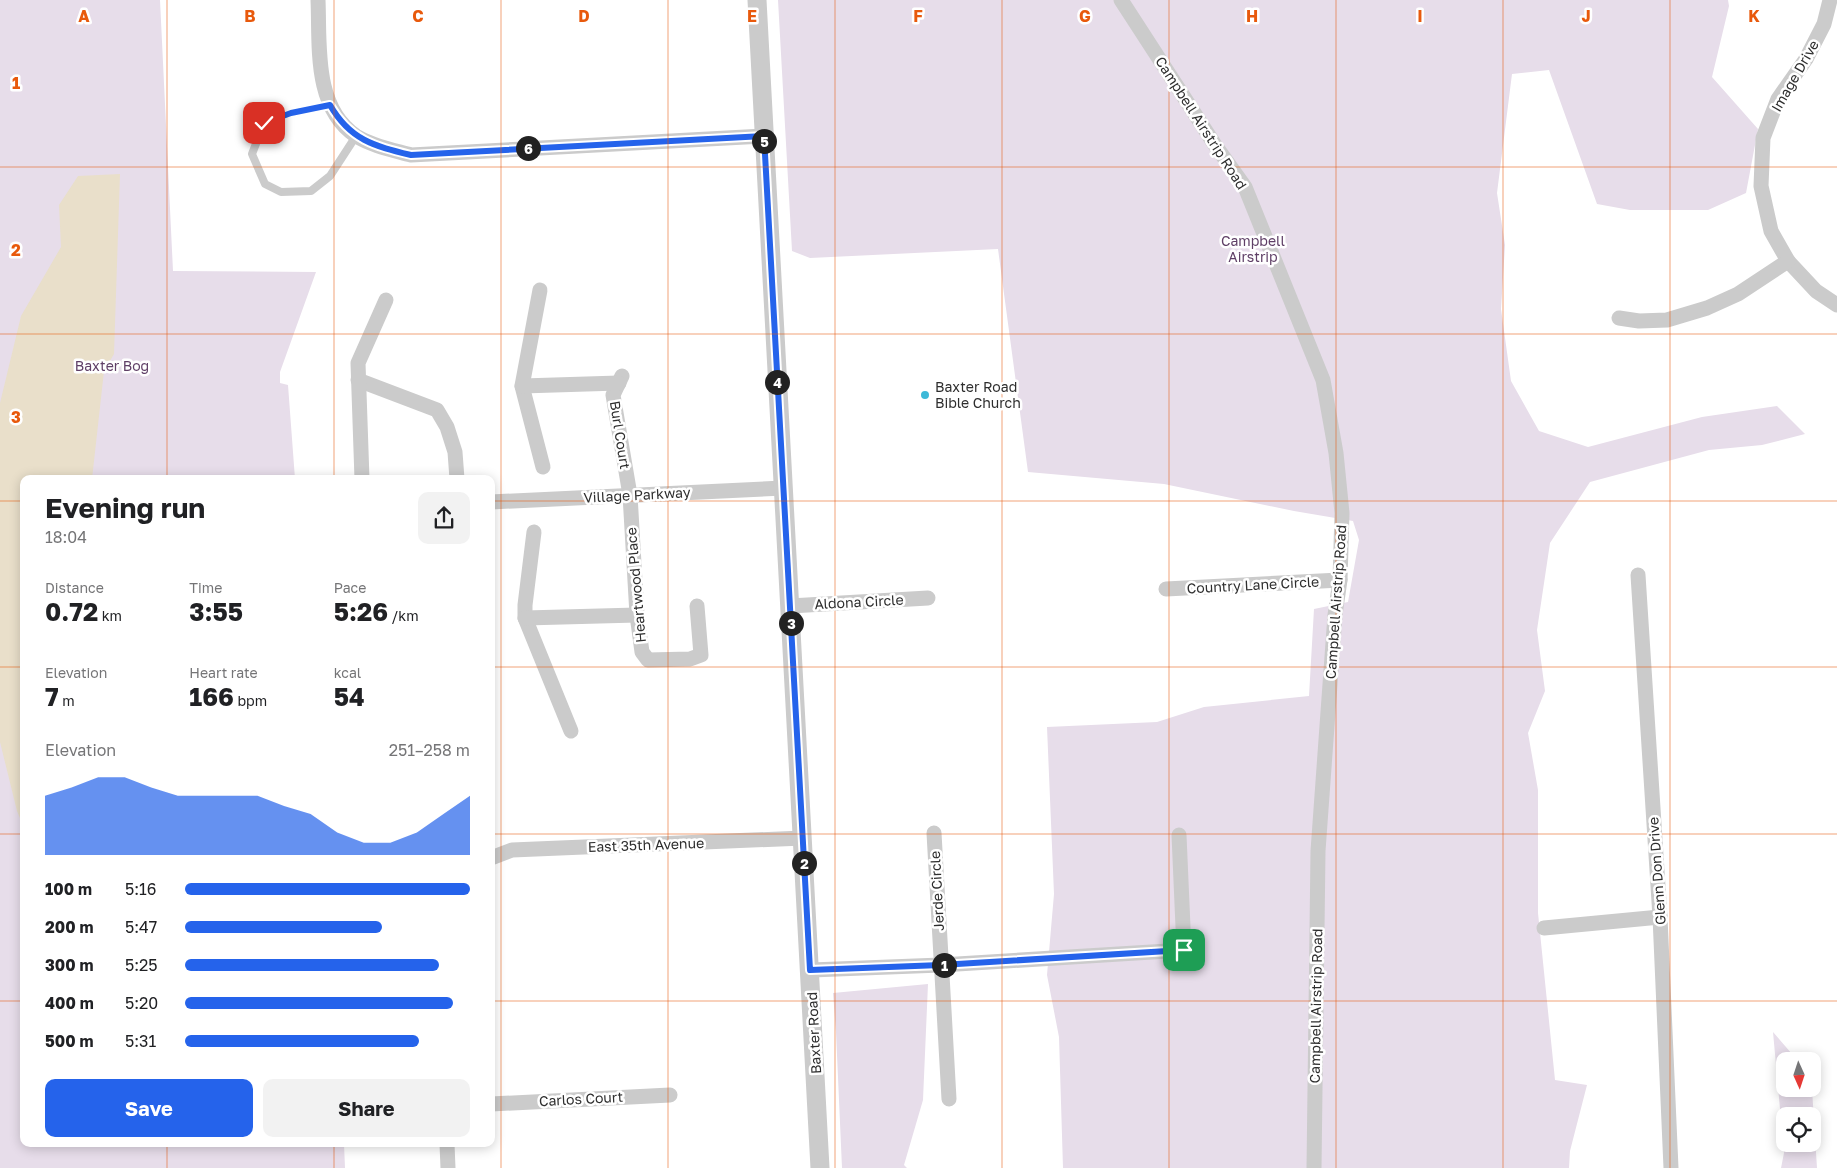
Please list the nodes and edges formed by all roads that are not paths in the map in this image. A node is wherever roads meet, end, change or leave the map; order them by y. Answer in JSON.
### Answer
{"nodes":[{"id":1,"x":318,"y":0,"type":"edge"},
{"id":2,"x":758,"y":0,"type":"edge"},
{"id":3,"x":1121,"y":0,"type":"edge"},
{"id":4,"x":1830,"y":0,"type":"edge"},
{"id":5,"x":330,"y":105,"type":"junction"},
{"id":6,"x":356,"y":136,"type":"junction"},
{"id":7,"x":764,"y":136,"type":"junction"},
{"id":8,"x":1788,"y":261,"type":"junction"},
{"id":9,"x":540,"y":290,"type":"dead end"},
{"id":10,"x":386,"y":300,"type":"dead end"},
{"id":11,"x":1837,"y":305,"type":"edge"},
{"id":12,"x":1619,"y":318,"type":"dead end"},
{"id":13,"x":358,"y":380,"type":"junction"},
{"id":14,"x":522,"y":386,"type":"junction"},
{"id":15,"x":544,"y":467,"type":"dead end"},
{"id":16,"x":362,"y":475,"type":"edge"},
{"id":17,"x":457,"y":475,"type":"edge"},
{"id":18,"x":783,"y":488,"type":"junction"},
{"id":19,"x":630,"y":495,"type":"junction"},
{"id":20,"x":495,"y":502,"type":"edge"},
{"id":21,"x":534,"y":532,"type":"dead end"},
{"id":22,"x":1638,"y":574,"type":"dead end"},
{"id":23,"x":1340,"y":580,"type":"junction"},
{"id":24,"x":1166,"y":589,"type":"dead end"},
{"id":25,"x":928,"y":598,"type":"dead end"},
{"id":26,"x":696,"y":606,"type":"dead end"},
{"id":27,"x":790,"y":606,"type":"junction"},
{"id":28,"x":637,"y":615,"type":"junction"},
{"id":29,"x":525,"y":618,"type":"junction"},
{"id":30,"x":571,"y":731,"type":"dead end"},
{"id":31,"x":934,"y":832,"type":"dead end"},
{"id":32,"x":1179,"y":835,"type":"dead end"},
{"id":33,"x":803,"y":838,"type":"junction"},
{"id":34,"x":495,"y":856,"type":"edge"},
{"id":35,"x":1660,"y":916,"type":"junction"},
{"id":36,"x":1544,"y":928,"type":"dead end"},
{"id":37,"x":941,"y":965,"type":"junction"},
{"id":38,"x":810,"y":970,"type":"junction"},
{"id":39,"x":670,"y":1095,"type":"dead end"},
{"id":40,"x":949,"y":1099,"type":"dead end"},
{"id":41,"x":495,"y":1104,"type":"edge"},
{"id":42,"x":447,"y":1147,"type":"edge"},
{"id":43,"x":448,"y":1168,"type":"edge"},
{"id":44,"x":820,"y":1168,"type":"edge"},
{"id":45,"x":1314,"y":1168,"type":"edge"},
{"id":46,"x":1671,"y":1168,"type":"edge"}],
"edges":[{"from":1,"to":5,"type":"street"},
{"from":2,"to":7,"type":"street","name":"Baxter Road"},
{"from":3,"to":23,"type":"street","name":"Campbell Airstrip Road"},
{"from":4,"to":8,"type":"street","name":"Image Drive"},
{"from":5,"to":6,"type":"street"},
{"from":5,"to":6,"type":"lane"},
{"from":6,"to":7,"type":"street"},
{"from":7,"to":18,"type":"street","name":"Baxter Road"},
{"from":8,"to":11,"type":"street","name":"Image Drive"},
{"from":8,"to":12,"type":"street"},
{"from":9,"to":14,"type":"street"},
{"from":10,"to":13,"type":"street"},
{"from":13,"to":16,"type":"street"},
{"from":13,"to":17,"type":"street"},
{"from":14,"to":15,"type":"street"},
{"from":14,"to":19,"type":"street","name":"Burl Court"},
{"from":18,"to":19,"type":"street","name":"Village Parkway"},
{"from":18,"to":27,"type":"street","name":"Baxter Road"},
{"from":19,"to":20,"type":"street","name":"Village Parkway"},
{"from":19,"to":28,"type":"street","name":"Heartwood Place"},
{"from":21,"to":29,"type":"street"},
{"from":22,"to":35,"type":"street","name":"Glenn Don Drive"},
{"from":23,"to":24,"type":"street","name":"Country Lane Circle"},
{"from":23,"to":45,"type":"street","name":"Campbell Airstrip Road"},
{"from":25,"to":27,"type":"street","name":"Aldona Circle"},
{"from":26,"to":28,"type":"street","name":"Heartwood Place"},
{"from":27,"to":33,"type":"street","name":"Baxter Road"},
{"from":28,"to":29,"type":"street"},
{"from":29,"to":30,"type":"street"},
{"from":31,"to":37,"type":"street","name":"Jerde Circle"},
{"from":32,"to":37,"type":"street"},
{"from":33,"to":34,"type":"street","name":"East 35th Avenue"},
{"from":33,"to":38,"type":"street","name":"Baxter Road"},
{"from":35,"to":36,"type":"street"},
{"from":35,"to":46,"type":"street","name":"Glenn Don Drive"},
{"from":37,"to":38,"type":"street"},
{"from":37,"to":40,"type":"street","name":"Jerde Circle"},
{"from":38,"to":44,"type":"street","name":"Baxter Road"},
{"from":39,"to":41,"type":"street","name":"Carlos Court"},
{"from":42,"to":43,"type":"street"}]}
